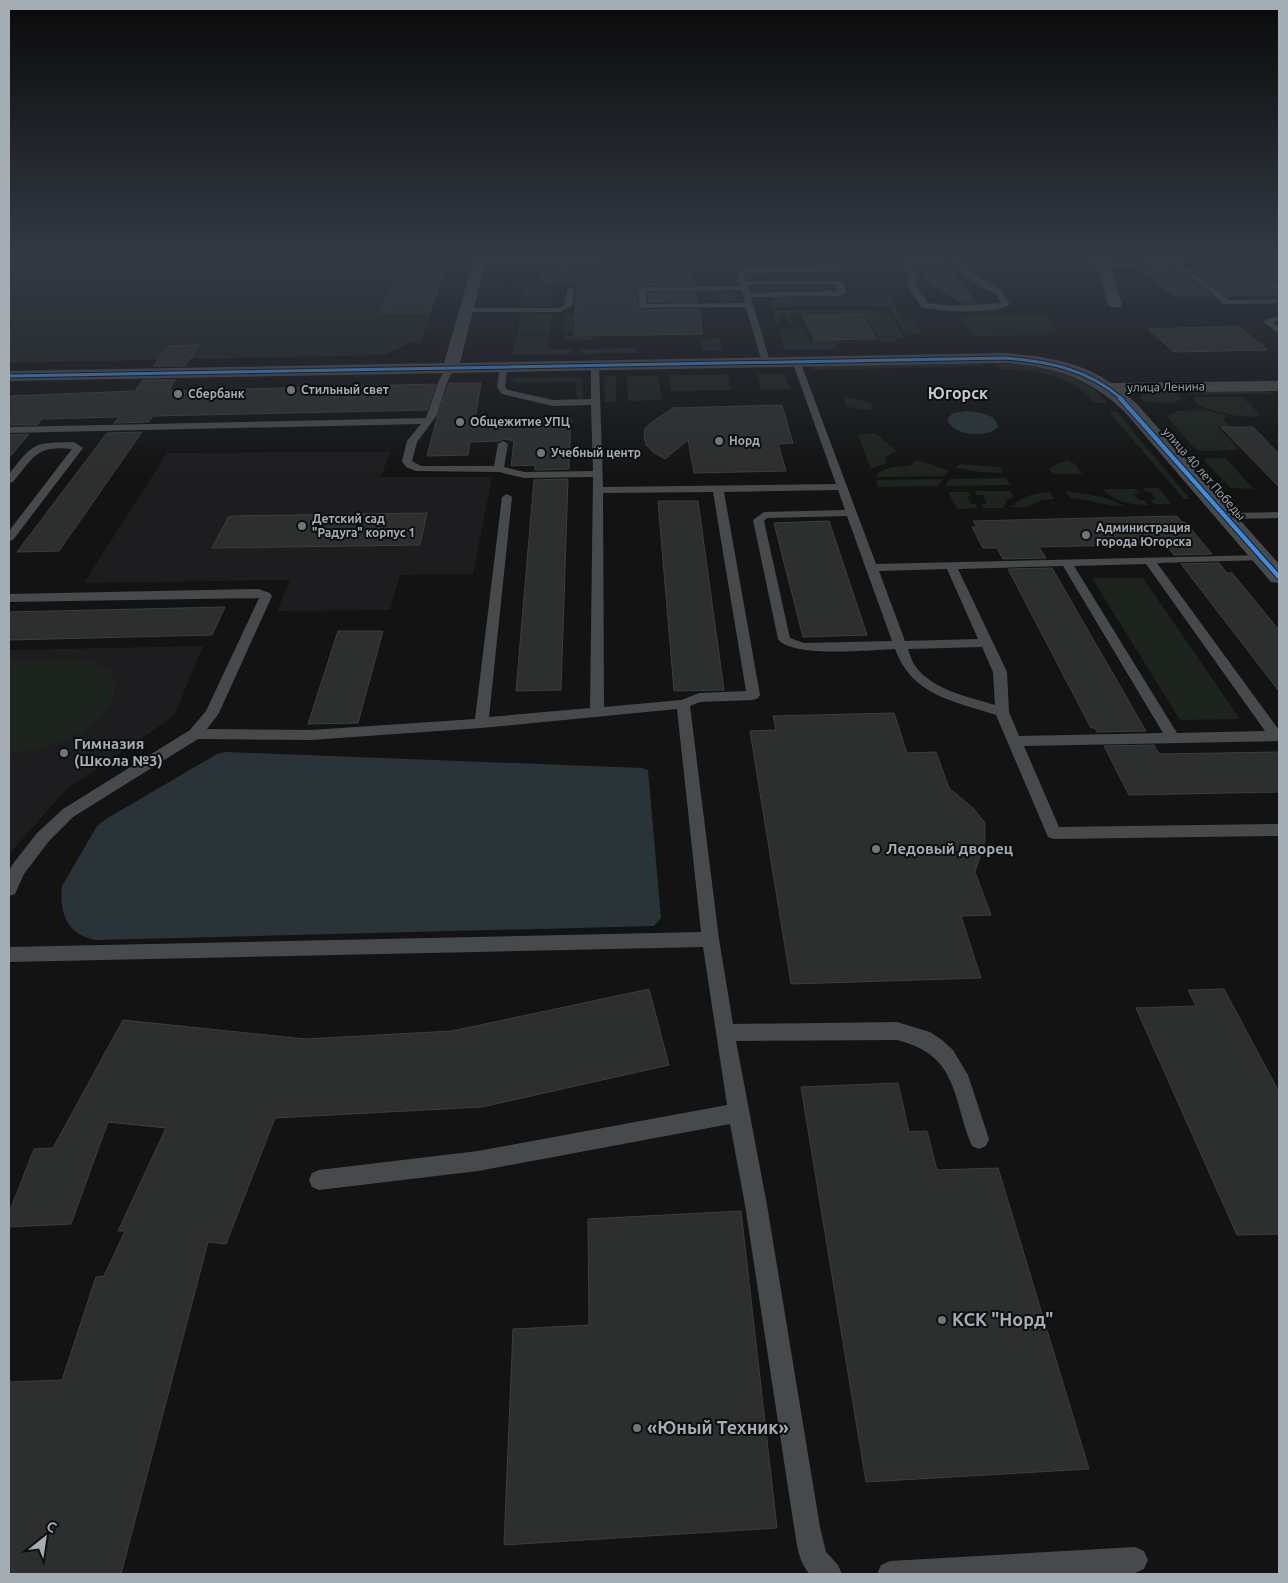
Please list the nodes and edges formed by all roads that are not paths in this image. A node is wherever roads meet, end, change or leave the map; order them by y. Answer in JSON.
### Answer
{"nodes":[{"id":1,"x":461,"y":329,"type":"edge"},
{"id":2,"x":756,"y":329,"type":"edge"},
{"id":3,"x":796,"y":361,"type":"junction"},
{"id":4,"x":766,"y":362,"type":"junction"},
{"id":5,"x":595,"y":365,"type":"junction"},
{"id":6,"x":504,"y":366,"type":"junction"},
{"id":7,"x":451,"y":367,"type":"junction"},
{"id":8,"x":9,"y":376,"type":"edge"},
{"id":9,"x":1110,"y":388,"type":"junction"},
{"id":10,"x":1277,"y":388,"type":"edge"},
{"id":11,"x":596,"y":402,"type":"junction"},
{"id":12,"x":429,"y":421,"type":"junction"},
{"id":13,"x":9,"y":430,"type":"edge"},
{"id":14,"x":503,"y":444,"type":"dead end"},
{"id":15,"x":499,"y":469,"type":"junction"},
{"id":16,"x":598,"y":474,"type":"junction"},
{"id":17,"x":9,"y":480,"type":"edge"},
{"id":18,"x":842,"y":487,"type":"junction"},
{"id":19,"x":718,"y":488,"type":"junction"},
{"id":20,"x":598,"y":490,"type":"junction"},
{"id":21,"x":507,"y":498,"type":"dead end"},
{"id":22,"x":851,"y":513,"type":"junction"},
{"id":23,"x":1279,"y":515,"type":"edge"},
{"id":24,"x":1226,"y":516,"type":"junction"},
{"id":25,"x":9,"y":538,"type":"edge"},
{"id":26,"x":1262,"y":557,"type":"junction"},
{"id":27,"x":1149,"y":560,"type":"junction"},
{"id":28,"x":1067,"y":563,"type":"junction"},
{"id":29,"x":951,"y":566,"type":"junction"},
{"id":30,"x":872,"y":568,"type":"junction"},
{"id":31,"x":1279,"y":577,"type":"edge"},
{"id":32,"x":9,"y":598,"type":"edge"},
{"id":33,"x":987,"y":643,"type":"junction"},
{"id":34,"x":900,"y":645,"type":"junction"},
{"id":35,"x":683,"y":704,"type":"junction"},
{"id":36,"x":597,"y":712,"type":"junction"},
{"id":37,"x":1002,"y":712,"type":"junction"},
{"id":38,"x":481,"y":723,"type":"junction"},
{"id":39,"x":196,"y":734,"type":"junction"},
{"id":40,"x":1278,"y":736,"type":"edge"},
{"id":41,"x":1173,"y":738,"type":"junction"},
{"id":42,"x":1015,"y":741,"type":"junction"},
{"id":43,"x":1279,"y":830,"type":"edge"},
{"id":44,"x":9,"y":889,"type":"edge"},
{"id":45,"x":710,"y":939,"type":"junction"},
{"id":46,"x":9,"y":955,"type":"edge"},
{"id":47,"x":725,"y":1033,"type":"junction"},
{"id":48,"x":738,"y":1113,"type":"junction"},
{"id":49,"x":979,"y":1139,"type":"dead end"},
{"id":50,"x":319,"y":1180,"type":"dead end"},
{"id":51,"x":1136,"y":1560,"type":"dead end"},
{"id":52,"x":829,"y":1574,"type":"edge"},
{"id":53,"x":890,"y":1574,"type":"edge"}],
"edges":[{"from":1,"to":7,"type":"street"},
{"from":2,"to":4,"type":"lane"},
{"from":3,"to":4,"type":"street","name":"улица Ленина"},
{"from":3,"to":9,"type":"street","name":"улица Ленина"},
{"from":3,"to":18,"type":"lane"},
{"from":4,"to":5,"type":"street","name":"улица Ленина"},
{"from":5,"to":6,"type":"street","name":"улица Ленина"},
{"from":5,"to":11,"type":"lane"},
{"from":6,"to":7,"type":"street","name":"улица Ленина"},
{"from":6,"to":11,"type":"lane"},
{"from":7,"to":8,"type":"street","name":"улица Ленина"},
{"from":7,"to":12,"type":"lane"},
{"from":9,"to":10,"type":"street","name":"улица Ленина"},
{"from":9,"to":24,"type":"street","name":"улица 40 лет Победы"},
{"from":11,"to":16,"type":"lane"},
{"from":12,"to":13,"type":"lane"},
{"from":12,"to":15,"type":"lane"},
{"from":14,"to":15,"type":"lane"},
{"from":15,"to":16,"type":"lane"},
{"from":16,"to":20,"type":"lane"},
{"from":17,"to":25,"type":"lane"},
{"from":18,"to":19,"type":"lane"},
{"from":18,"to":22,"type":"lane"},
{"from":19,"to":20,"type":"lane"},
{"from":19,"to":35,"type":"lane"},
{"from":20,"to":36,"type":"lane"},
{"from":21,"to":38,"type":"lane"},
{"from":22,"to":30,"type":"lane"},
{"from":22,"to":34,"type":"lane"},
{"from":23,"to":24,"type":"lane"},
{"from":24,"to":26,"type":"street","name":"улица 40 лет Победы"},
{"from":26,"to":27,"type":"lane"},
{"from":26,"to":31,"type":"street","name":"улица 40 лет Победы"},
{"from":27,"to":28,"type":"lane"},
{"from":27,"to":40,"type":"lane"},
{"from":28,"to":29,"type":"lane"},
{"from":28,"to":41,"type":"lane"},
{"from":29,"to":30,"type":"lane"},
{"from":29,"to":33,"type":"lane"},
{"from":30,"to":34,"type":"lane"},
{"from":32,"to":39,"type":"lane"},
{"from":33,"to":34,"type":"lane"},
{"from":33,"to":37,"type":"lane"},
{"from":34,"to":37,"type":"lane"},
{"from":35,"to":36,"type":"lane"},
{"from":35,"to":45,"type":"lane"},
{"from":36,"to":38,"type":"lane"},
{"from":37,"to":42,"type":"lane"},
{"from":38,"to":39,"type":"lane"},
{"from":39,"to":44,"type":"lane"},
{"from":40,"to":41,"type":"lane"},
{"from":41,"to":42,"type":"lane"},
{"from":42,"to":43,"type":"lane"},
{"from":45,"to":46,"type":"lane"},
{"from":45,"to":47,"type":"lane"},
{"from":47,"to":48,"type":"lane"},
{"from":47,"to":49,"type":"lane"},
{"from":48,"to":50,"type":"lane"},
{"from":48,"to":52,"type":"lane"},
{"from":51,"to":53,"type":"lane"}]}
